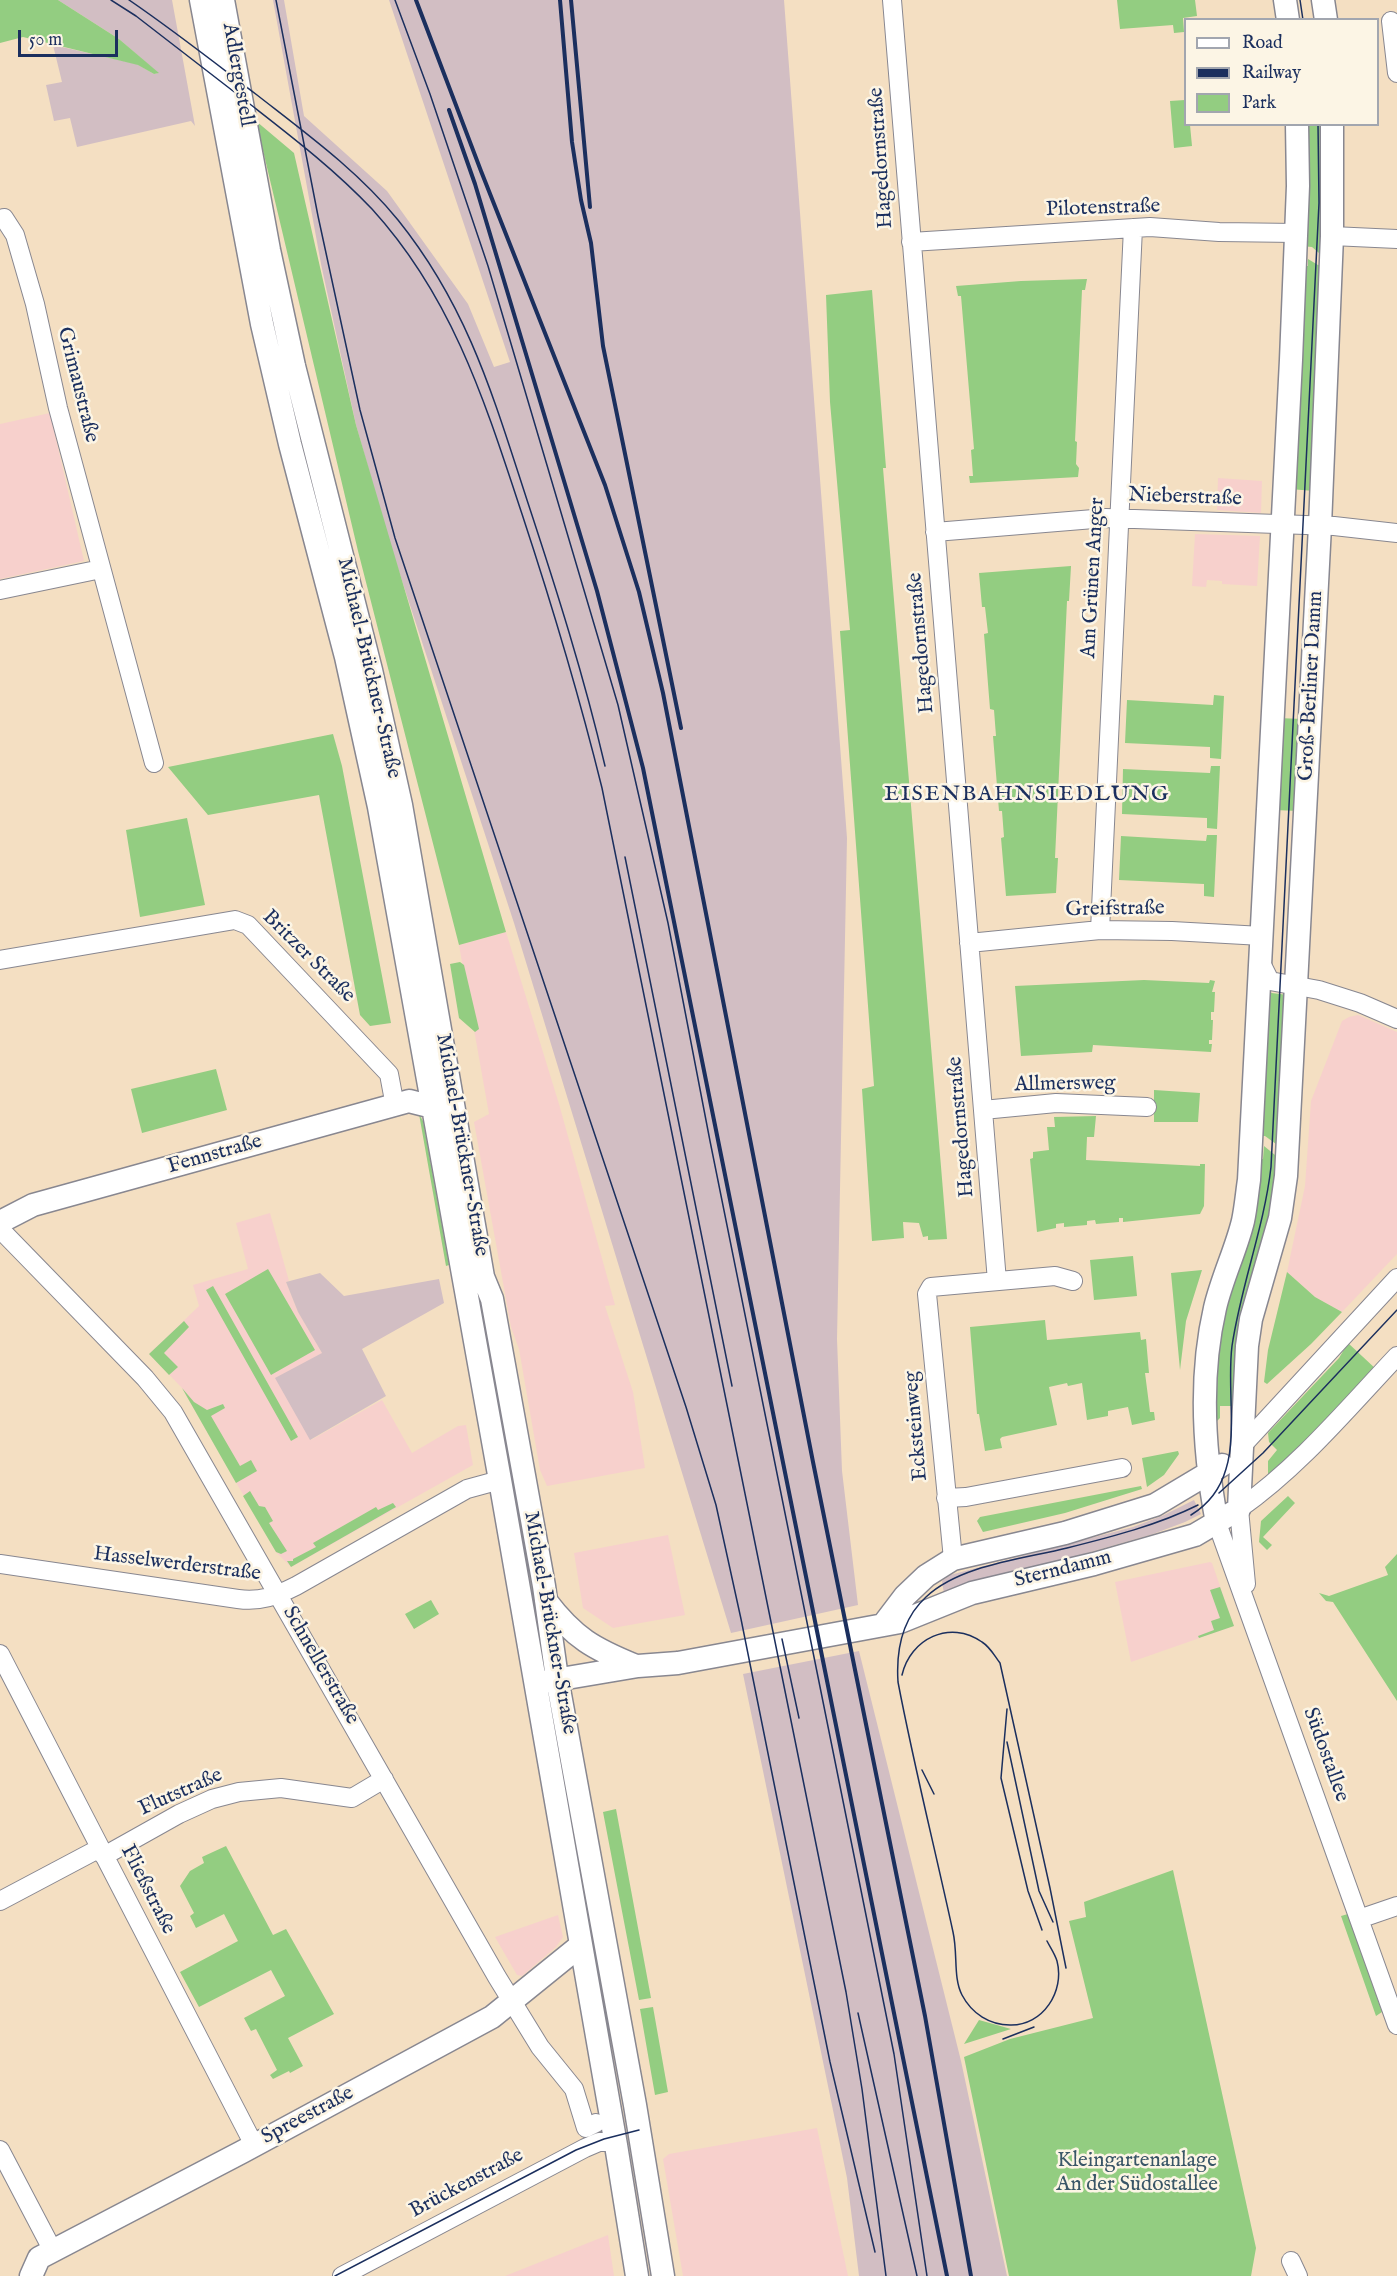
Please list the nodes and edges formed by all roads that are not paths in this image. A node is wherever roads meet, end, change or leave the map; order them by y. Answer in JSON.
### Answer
{"nodes":[{"id":1,"x":201,"y":0,"type":"edge"},
{"id":2,"x":223,"y":0,"type":"edge"},
{"id":3,"x":892,"y":0,"type":"edge"},
{"id":4,"x":1286,"y":0,"type":"edge"},
{"id":5,"x":1323,"y":0,"type":"edge"},
{"id":6,"x":1288,"y":18,"type":"edge"},
{"id":7,"x":1326,"y":18,"type":"edge"},
{"id":8,"x":1391,"y":21,"type":"dead end"},
{"id":9,"x":1397,"y":73,"type":"edge"},
{"id":10,"x":1297,"y":126,"type":"edge"},
{"id":11,"x":1332,"y":126,"type":"edge"},
{"id":12,"x":240,"y":155,"type":"junction"},
{"id":13,"x":0,"y":219,"type":"edge"},
{"id":14,"x":1133,"y":228,"type":"junction"},
{"id":15,"x":1296,"y":234,"type":"junction"},
{"id":16,"x":1332,"y":236,"type":"junction"},
{"id":17,"x":1397,"y":238,"type":"edge"},
{"id":18,"x":911,"y":242,"type":"junction"},
{"id":19,"x":255,"y":286,"type":"junction"},
{"id":20,"x":294,"y":366,"type":"junction"},
{"id":21,"x":1120,"y":518,"type":"junction"},
{"id":22,"x":1282,"y":524,"type":"junction"},
{"id":23,"x":1320,"y":526,"type":"junction"},
{"id":24,"x":935,"y":532,"type":"junction"},
{"id":25,"x":1397,"y":533,"type":"edge"},
{"id":26,"x":101,"y":569,"type":"junction"},
{"id":27,"x":0,"y":590,"type":"edge"},
{"id":28,"x":154,"y":763,"type":"dead end"},
{"id":29,"x":1100,"y":930,"type":"junction"},
{"id":30,"x":1262,"y":936,"type":"junction"},
{"id":31,"x":969,"y":943,"type":"junction"},
{"id":32,"x":0,"y":960,"type":"edge"},
{"id":33,"x":1261,"y":963,"type":"junction"},
{"id":34,"x":1295,"y":987,"type":"junction"},
{"id":35,"x":1397,"y":1019,"type":"edge"},
{"id":36,"x":395,"y":1106,"type":"junction"},
{"id":37,"x":433,"y":1107,"type":"junction"},
{"id":38,"x":1147,"y":1107,"type":"dead end"},
{"id":39,"x":983,"y":1110,"type":"junction"},
{"id":40,"x":459,"y":1136,"type":"junction"},
{"id":41,"x":0,"y":1222,"type":"edge"},
{"id":42,"x":0,"y":1229,"type":"edge"},
{"id":43,"x":1397,"y":1278,"type":"edge"},
{"id":44,"x":997,"y":1281,"type":"junction"},
{"id":45,"x":1073,"y":1281,"type":"dead end"},
{"id":46,"x":1397,"y":1356,"type":"edge"},
{"id":47,"x":1242,"y":1446,"type":"junction"},
{"id":48,"x":1122,"y":1468,"type":"dead end"},
{"id":49,"x":1210,"y":1473,"type":"junction"},
{"id":50,"x":500,"y":1480,"type":"junction"},
{"id":51,"x":946,"y":1498,"type":"junction"},
{"id":52,"x":1239,"y":1509,"type":"junction"},
{"id":53,"x":1217,"y":1523,"type":"junction"},
{"id":54,"x":953,"y":1547,"type":"junction"},
{"id":55,"x":0,"y":1564,"type":"edge"},
{"id":56,"x":278,"y":1595,"type":"junction"},
{"id":57,"x":546,"y":1601,"type":"junction"},
{"id":58,"x":1248,"y":1607,"type":"junction"},
{"id":59,"x":883,"y":1625,"type":"junction"},
{"id":60,"x":0,"y":1654,"type":"edge"},
{"id":61,"x":638,"y":1666,"type":"junction"},
{"id":62,"x":557,"y":1678,"type":"junction"},
{"id":63,"x":535,"y":1683,"type":"junction"},
{"id":64,"x":384,"y":1779,"type":"junction"},
{"id":65,"x":102,"y":1852,"type":"junction"},
{"id":66,"x":0,"y":1901,"type":"edge"},
{"id":67,"x":1397,"y":1906,"type":"edge"},
{"id":68,"x":1359,"y":1919,"type":"junction"},
{"id":69,"x":581,"y":1945,"type":"junction"},
{"id":70,"x":513,"y":2002,"type":"junction"},
{"id":71,"x":1397,"y":2025,"type":"edge"},
{"id":72,"x":596,"y":2123,"type":"dead end"},
{"id":73,"x":616,"y":2143,"type":"junction"},
{"id":74,"x":254,"y":2145,"type":"junction"},
{"id":75,"x":642,"y":2146,"type":"junction"},
{"id":76,"x":0,"y":2151,"type":"edge"},
{"id":77,"x":53,"y":2251,"type":"junction"},
{"id":78,"x":31,"y":2276,"type":"edge"},
{"id":79,"x":342,"y":2276,"type":"edge"},
{"id":80,"x":637,"y":2276,"type":"edge"},
{"id":81,"x":663,"y":2276,"type":"edge"}],
"edges":[{"from":1,"to":12,"type":"main road","name":"Adlergestell"},
{"from":2,"to":12,"type":"main road","name":"Adlergestell"},
{"from":3,"to":18,"type":"street","name":"Hagedornstraße"},
{"from":4,"to":6,"type":"main road"},
{"from":5,"to":7,"type":"main road"},
{"from":8,"to":9,"type":"street"},
{"from":10,"to":15,"type":"main road","name":"Groß-Berliner Damm"},
{"from":11,"to":16,"type":"main road","name":"Groß-Berliner Damm"},
{"from":12,"to":19,"type":"main road","name":"Michael-Brückner-Straße"},
{"from":12,"to":20,"type":"main road","name":"Michael-Brückner-Straße"},
{"from":13,"to":26,"type":"street","name":"Grimaustraße"},
{"from":14,"to":15,"type":"street","name":"Pilotenstraße"},
{"from":14,"to":18,"type":"street","name":"Pilotenstraße"},
{"from":14,"to":21,"type":"street","name":"Am Grünen Anger"},
{"from":15,"to":22,"type":"main road","name":"Groß-Berliner Damm"},
{"from":16,"to":17,"type":"street"},
{"from":16,"to":23,"type":"main road","name":"Groß-Berliner Damm"},
{"from":18,"to":24,"type":"street","name":"Hagedornstraße"},
{"from":19,"to":20,"type":"main road"},
{"from":19,"to":37,"type":"main road","name":"Michael-Brückner-Straße"},
{"from":20,"to":40,"type":"main road","name":"Michael-Brückner-Straße"},
{"from":21,"to":22,"type":"street","name":"Nieberstraße"},
{"from":21,"to":24,"type":"street","name":"Nieberstraße"},
{"from":21,"to":29,"type":"street","name":"Am Grünen Anger"},
{"from":22,"to":23,"type":"street","name":"Nieberstraße"},
{"from":22,"to":30,"type":"main road","name":"Groß-Berliner Damm"},
{"from":23,"to":25,"type":"street","name":"Nieberstraße"},
{"from":23,"to":34,"type":"main road","name":"Groß-Berliner Damm"},
{"from":24,"to":31,"type":"street","name":"Hagedornstraße"},
{"from":26,"to":27,"type":"street"},
{"from":26,"to":28,"type":"street","name":"Grimaustraße"},
{"from":29,"to":30,"type":"street","name":"Greifstraße"},
{"from":29,"to":31,"type":"street","name":"Greifstraße"},
{"from":30,"to":33,"type":"main road","name":"Groß-Berliner Damm"},
{"from":31,"to":39,"type":"street","name":"Hagedornstraße"},
{"from":32,"to":36,"type":"street","name":"Britzer Straße"},
{"from":33,"to":34,"type":"street"},
{"from":33,"to":49,"type":"main road","name":"Groß-Berliner Damm"},
{"from":34,"to":35,"type":"street"},
{"from":34,"to":47,"type":"main road","name":"Groß-Berliner Damm"},
{"from":36,"to":37,"type":"main road","name":"Fennstraße"},
{"from":36,"to":41,"type":"main road","name":"Fennstraße"},
{"from":37,"to":40,"type":"main road"},
{"from":37,"to":50,"type":"main road","name":"Michael-Brückner-Straße"},
{"from":38,"to":39,"type":"street","name":"Allmersweg"},
{"from":39,"to":44,"type":"street","name":"Hagedornstraße"},
{"from":40,"to":57,"type":"main road","name":"Michael-Brückner-Straße"},
{"from":42,"to":56,"type":"street","name":"Schnellerstraße"},
{"from":43,"to":47,"type":"street","name":"Sterndamm"},
{"from":44,"to":45,"type":"street"},
{"from":44,"to":51,"type":"street","name":"Ecksteinweg"},
{"from":46,"to":52,"type":"street","name":"Sterndamm"},
{"from":47,"to":49,"type":"main road","name":"Sterndamm"},
{"from":47,"to":52,"type":"main road"},
{"from":48,"to":51,"type":"street"},
{"from":49,"to":53,"type":"main road"},
{"from":49,"to":54,"type":"main road","name":"Sterndamm"},
{"from":50,"to":56,"type":"street","name":"Hasselwerderstraße"},
{"from":50,"to":63,"type":"main road","name":"Michael-Brückner-Straße"},
{"from":51,"to":54,"type":"street","name":"Ecksteinweg"},
{"from":52,"to":53,"type":"main road","name":"Sterndamm"},
{"from":52,"to":58,"type":"street","name":"Südostallee"},
{"from":53,"to":58,"type":"street","name":"Südostallee"},
{"from":53,"to":59,"type":"main road","name":"Sterndamm"},
{"from":54,"to":59,"type":"main road","name":"Sterndamm"},
{"from":55,"to":56,"type":"street","name":"Hasselwerderstraße"},
{"from":56,"to":64,"type":"street","name":"Schnellerstraße"},
{"from":57,"to":61,"type":"main road"},
{"from":57,"to":62,"type":"main road","name":"Michael-Brückner-Straße"},
{"from":58,"to":68,"type":"street","name":"Südostallee"},
{"from":59,"to":61,"type":"main road","name":"Sterndamm"},
{"from":60,"to":65,"type":"street","name":"Fließstraße"},
{"from":61,"to":62,"type":"main road","name":"Sterndamm"},
{"from":62,"to":63,"type":"main road","name":"Sterndamm"},
{"from":62,"to":75,"type":"main road","name":"Michael-Brückner-Straße"},
{"from":63,"to":69,"type":"main road","name":"Michael-Brückner-Straße"},
{"from":64,"to":65,"type":"street","name":"Flutstraße"},
{"from":64,"to":70,"type":"street","name":"Schnellerstraße"},
{"from":65,"to":66,"type":"street","name":"Flutstraße"},
{"from":65,"to":74,"type":"street","name":"Fließstraße"},
{"from":67,"to":68,"type":"street"},
{"from":68,"to":71,"type":"street","name":"Südostallee"},
{"from":69,"to":70,"type":"main road","name":"Spreestraße"},
{"from":69,"to":73,"type":"main road","name":"Michael-Brückner-Straße"},
{"from":70,"to":72,"type":"street","name":"Schnellerstraße"},
{"from":70,"to":74,"type":"main road","name":"Spreestraße"},
{"from":73,"to":75,"type":"main road"},
{"from":73,"to":79,"type":"street","name":"Brückenstraße"},
{"from":73,"to":80,"type":"main road"},
{"from":74,"to":77,"type":"main road","name":"Spreestraße"},
{"from":75,"to":81,"type":"main road"},
{"from":76,"to":77,"type":"street"},
{"from":77,"to":78,"type":"main road","name":"Spreestraße"}]}
